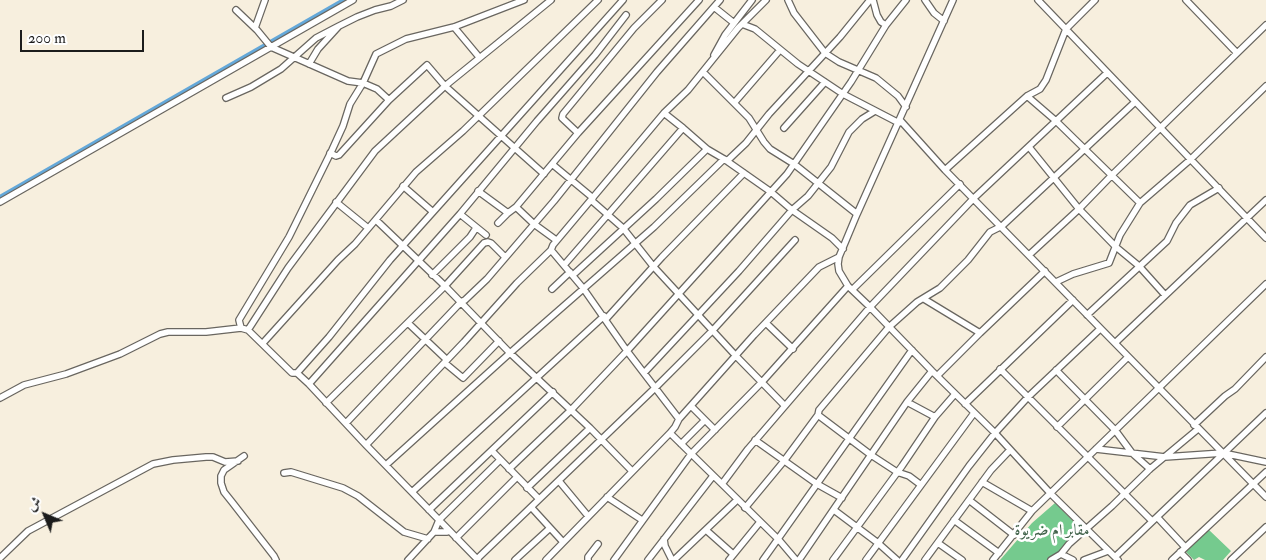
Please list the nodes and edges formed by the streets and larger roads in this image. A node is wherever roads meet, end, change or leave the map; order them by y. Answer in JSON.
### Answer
{"nodes":[{"id":1,"x":266,"y":0,"type":"edge"},
{"id":2,"x":353,"y":0,"type":"edge"},
{"id":3,"x":403,"y":0,"type":"edge"},
{"id":4,"x":524,"y":0,"type":"edge"},
{"id":5,"x":551,"y":0,"type":"edge"},
{"id":6,"x":598,"y":0,"type":"edge"},
{"id":7,"x":623,"y":0,"type":"edge"},
{"id":8,"x":662,"y":0,"type":"edge"},
{"id":9,"x":699,"y":0,"type":"edge"},
{"id":10,"x":752,"y":0,"type":"edge"},
{"id":11,"x":766,"y":0,"type":"edge"},
{"id":12,"x":788,"y":0,"type":"edge"},
{"id":13,"x":871,"y":0,"type":"edge"},
{"id":14,"x":906,"y":0,"type":"edge"},
{"id":15,"x":925,"y":0,"type":"edge"},
{"id":16,"x":953,"y":0,"type":"edge"},
{"id":17,"x":1038,"y":0,"type":"edge"},
{"id":18,"x":1095,"y":0,"type":"edge"},
{"id":19,"x":1186,"y":0,"type":"edge"},
{"id":20,"x":716,"y":3,"type":"edge"},
{"id":21,"x":236,"y":10,"type":"dead end"},
{"id":22,"x":626,"y":15,"type":"dead end"},
{"id":23,"x":944,"y":21,"type":"junction"},
{"id":24,"x":734,"y":23,"type":"junction"},
{"id":25,"x":742,"y":24,"type":"junction"},
{"id":26,"x":886,"y":25,"type":"junction"},
{"id":27,"x":1266,"y":25,"type":"edge"},
{"id":28,"x":339,"y":26,"type":"junction"},
{"id":29,"x":454,"y":26,"type":"junction"},
{"id":30,"x":255,"y":28,"type":"junction"},
{"id":31,"x":1066,"y":28,"type":"junction"},
{"id":32,"x":1258,"y":32,"type":"junction"},
{"id":33,"x":1266,"y":33,"type":"edge"},
{"id":34,"x":271,"y":47,"type":"junction"},
{"id":35,"x":780,"y":50,"type":"junction"},
{"id":36,"x":825,"y":53,"type":"junction"},
{"id":37,"x":1237,"y":53,"type":"junction"},
{"id":38,"x":293,"y":57,"type":"junction"},
{"id":39,"x":479,"y":57,"type":"junction"},
{"id":40,"x":709,"y":63,"type":"junction"},
{"id":41,"x":309,"y":64,"type":"junction"},
{"id":42,"x":858,"y":71,"type":"junction"},
{"id":43,"x":703,"y":72,"type":"junction"},
{"id":44,"x":809,"y":72,"type":"junction"},
{"id":45,"x":1107,"y":73,"type":"junction"},
{"id":46,"x":826,"y":82,"type":"junction"},
{"id":47,"x":363,"y":83,"type":"junction"},
{"id":48,"x":445,"y":86,"type":"junction"},
{"id":49,"x":1266,"y":86,"type":"edge"},
{"id":50,"x":843,"y":94,"type":"junction"},
{"id":51,"x":1027,"y":96,"type":"junction"},
{"id":52,"x":226,"y":98,"type":"dead end"},
{"id":53,"x":389,"y":100,"type":"junction"},
{"id":54,"x":735,"y":102,"type":"junction"},
{"id":55,"x":1135,"y":102,"type":"junction"},
{"id":56,"x":906,"y":107,"type":"junction"},
{"id":57,"x":875,"y":111,"type":"junction"},
{"id":58,"x":664,"y":114,"type":"junction"},
{"id":59,"x":478,"y":116,"type":"junction"},
{"id":60,"x":1056,"y":121,"type":"junction"},
{"id":61,"x":900,"y":122,"type":"junction"},
{"id":62,"x":684,"y":128,"type":"junction"},
{"id":63,"x":757,"y":128,"type":"junction"},
{"id":64,"x":784,"y":128,"type":"dead end"},
{"id":65,"x":1160,"y":128,"type":"junction"},
{"id":66,"x":578,"y":134,"type":"junction"},
{"id":67,"x":502,"y":136,"type":"junction"},
{"id":68,"x":516,"y":147,"type":"junction"},
{"id":69,"x":1029,"y":147,"type":"junction"},
{"id":70,"x":707,"y":149,"type":"junction"},
{"id":71,"x":1085,"y":150,"type":"junction"},
{"id":72,"x":330,"y":153,"type":"junction"},
{"id":73,"x":1191,"y":159,"type":"junction"},
{"id":74,"x":726,"y":160,"type":"junction"},
{"id":75,"x":552,"y":164,"type":"junction"},
{"id":76,"x":794,"y":164,"type":"junction"},
{"id":77,"x":945,"y":170,"type":"junction"},
{"id":78,"x":744,"y":173,"type":"junction"},
{"id":79,"x":544,"y":174,"type":"junction"},
{"id":80,"x":1112,"y":175,"type":"junction"},
{"id":81,"x":1054,"y":178,"type":"junction"},
{"id":82,"x":571,"y":179,"type":"junction"},
{"id":83,"x":818,"y":183,"type":"junction"},
{"id":84,"x":960,"y":184,"type":"junction"},
{"id":85,"x":403,"y":186,"type":"junction"},
{"id":86,"x":1219,"y":188,"type":"junction"},
{"id":87,"x":478,"y":191,"type":"junction"},
{"id":88,"x":771,"y":192,"type":"junction"},
{"id":89,"x":974,"y":198,"type":"junction"},
{"id":90,"x":592,"y":199,"type":"junction"},
{"id":91,"x":1266,"y":200,"type":"edge"},
{"id":92,"x":0,"y":202,"type":"edge"},
{"id":93,"x":336,"y":202,"type":"junction"},
{"id":94,"x":1140,"y":203,"type":"junction"},
{"id":95,"x":516,"y":207,"type":"junction"},
{"id":96,"x":792,"y":210,"type":"junction"},
{"id":97,"x":1079,"y":210,"type":"junction"},
{"id":98,"x":433,"y":212,"type":"junction"},
{"id":99,"x":508,"y":213,"type":"junction"},
{"id":100,"x":460,"y":214,"type":"junction"},
{"id":101,"x":856,"y":214,"type":"junction"},
{"id":102,"x":609,"y":215,"type":"junction"},
{"id":103,"x":1247,"y":218,"type":"junction"},
{"id":104,"x":376,"y":220,"type":"junction"},
{"id":105,"x":498,"y":223,"type":"dead end"},
{"id":106,"x":534,"y":224,"type":"junction"},
{"id":107,"x":1002,"y":226,"type":"junction"},
{"id":108,"x":368,"y":228,"type":"junction"},
{"id":109,"x":476,"y":228,"type":"junction"},
{"id":110,"x":623,"y":228,"type":"junction"},
{"id":111,"x":486,"y":235,"type":"dead end"},
{"id":112,"x":1266,"y":238,"type":"edge"},
{"id":113,"x":556,"y":240,"type":"junction"},
{"id":114,"x":795,"y":240,"type":"dead end"},
{"id":115,"x":636,"y":243,"type":"junction"},
{"id":116,"x":404,"y":246,"type":"junction"},
{"id":117,"x":1116,"y":247,"type":"junction"},
{"id":118,"x":843,"y":248,"type":"junction"},
{"id":119,"x":551,"y":250,"type":"junction"},
{"id":120,"x":1029,"y":255,"type":"junction"},
{"id":121,"x":506,"y":257,"type":"junction"},
{"id":122,"x":839,"y":257,"type":"junction"},
{"id":123,"x":418,"y":261,"type":"junction"},
{"id":124,"x":565,"y":264,"type":"junction"},
{"id":125,"x":653,"y":266,"type":"junction"},
{"id":126,"x":1139,"y":266,"type":"junction"},
{"id":127,"x":1045,"y":272,"type":"junction"},
{"id":128,"x":572,"y":273,"type":"junction"},
{"id":129,"x":432,"y":275,"type":"junction"},
{"id":130,"x":1056,"y":282,"type":"junction"},
{"id":131,"x":1266,"y":284,"type":"edge"},
{"id":132,"x":445,"y":286,"type":"junction"},
{"id":133,"x":850,"y":287,"type":"junction"},
{"id":134,"x":584,"y":288,"type":"junction"},
{"id":135,"x":552,"y":290,"type":"dead end"},
{"id":136,"x":680,"y":294,"type":"junction"},
{"id":137,"x":1165,"y":295,"type":"junction"},
{"id":138,"x":924,"y":298,"type":"junction"},
{"id":139,"x":1073,"y":300,"type":"junction"},
{"id":140,"x":460,"y":302,"type":"junction"},
{"id":141,"x":870,"y":307,"type":"junction"},
{"id":142,"x":698,"y":315,"type":"junction"},
{"id":143,"x":1087,"y":315,"type":"junction"},
{"id":144,"x":605,"y":317,"type":"junction"},
{"id":145,"x":408,"y":323,"type":"junction"},
{"id":146,"x":481,"y":323,"type":"junction"},
{"id":147,"x":766,"y":323,"type":"junction"},
{"id":148,"x":889,"y":327,"type":"junction"},
{"id":149,"x":241,"y":328,"type":"junction"},
{"id":150,"x":1100,"y":328,"type":"junction"},
{"id":151,"x":248,"y":330,"type":"junction"},
{"id":152,"x":712,"y":330,"type":"junction"},
{"id":153,"x":980,"y":334,"type":"junction"},
{"id":154,"x":426,"y":340,"type":"junction"},
{"id":155,"x":499,"y":342,"type":"junction"},
{"id":156,"x":263,"y":344,"type":"junction"},
{"id":157,"x":1115,"y":344,"type":"junction"},
{"id":158,"x":792,"y":349,"type":"junction"},
{"id":159,"x":912,"y":350,"type":"junction"},
{"id":160,"x":627,"y":351,"type":"junction"},
{"id":161,"x":510,"y":353,"type":"junction"},
{"id":162,"x":736,"y":356,"type":"junction"},
{"id":163,"x":1128,"y":357,"type":"junction"},
{"id":164,"x":1266,"y":357,"type":"edge"},
{"id":165,"x":446,"y":362,"type":"junction"},
{"id":166,"x":1000,"y":369,"type":"junction"},
{"id":167,"x":1056,"y":370,"type":"junction"},
{"id":168,"x":932,"y":371,"type":"junction"},
{"id":169,"x":297,"y":373,"type":"junction"},
{"id":170,"x":644,"y":373,"type":"junction"},
{"id":171,"x":937,"y":376,"type":"junction"},
{"id":172,"x":536,"y":377,"type":"junction"},
{"id":173,"x":762,"y":382,"type":"junction"},
{"id":174,"x":309,"y":384,"type":"junction"},
{"id":175,"x":655,"y":388,"type":"junction"},
{"id":176,"x":1158,"y":388,"type":"junction"},
{"id":177,"x":553,"y":392,"type":"junction"},
{"id":178,"x":955,"y":394,"type":"junction"},
{"id":179,"x":1028,"y":397,"type":"junction"},
{"id":180,"x":0,"y":398,"type":"edge"},
{"id":181,"x":1085,"y":400,"type":"junction"},
{"id":182,"x":907,"y":402,"type":"junction"},
{"id":183,"x":326,"y":403,"type":"junction"},
{"id":184,"x":965,"y":404,"type":"junction"},
{"id":185,"x":691,"y":406,"type":"junction"},
{"id":186,"x":785,"y":406,"type":"junction"},
{"id":187,"x":571,"y":410,"type":"junction"},
{"id":188,"x":974,"y":413,"type":"junction"},
{"id":189,"x":1266,"y":413,"type":"edge"},
{"id":190,"x":818,"y":414,"type":"junction"},
{"id":191,"x":935,"y":418,"type":"junction"},
{"id":192,"x":679,"y":419,"type":"junction"},
{"id":193,"x":705,"y":420,"type":"junction"},
{"id":194,"x":346,"y":423,"type":"junction"},
{"id":195,"x":1057,"y":427,"type":"junction"},
{"id":196,"x":1196,"y":427,"type":"junction"},
{"id":197,"x":590,"y":428,"type":"junction"},
{"id":198,"x":715,"y":430,"type":"junction"},
{"id":199,"x":1115,"y":430,"type":"junction"},
{"id":200,"x":670,"y":433,"type":"junction"},
{"id":201,"x":995,"y":433,"type":"junction"},
{"id":202,"x":848,"y":438,"type":"junction"},
{"id":203,"x":602,"y":440,"type":"junction"},
{"id":204,"x":755,"y":440,"type":"junction"},
{"id":205,"x":681,"y":444,"type":"junction"},
{"id":206,"x":366,"y":445,"type":"junction"},
{"id":207,"x":1096,"y":449,"type":"junction"},
{"id":208,"x":1010,"y":450,"type":"junction"},
{"id":209,"x":492,"y":451,"type":"junction"},
{"id":210,"x":1132,"y":453,"type":"junction"},
{"id":211,"x":1223,"y":453,"type":"junction"},
{"id":212,"x":691,"y":454,"type":"junction"},
{"id":213,"x":871,"y":455,"type":"junction"},
{"id":214,"x":244,"y":456,"type":"dead end"},
{"id":215,"x":1087,"y":457,"type":"junction"},
{"id":216,"x":1164,"y":457,"type":"junction"},
{"id":217,"x":500,"y":460,"type":"junction"},
{"id":218,"x":238,"y":461,"type":"junction"},
{"id":219,"x":784,"y":461,"type":"junction"},
{"id":220,"x":1266,"y":462,"type":"edge"},
{"id":221,"x":386,"y":465,"type":"junction"},
{"id":222,"x":509,"y":469,"type":"junction"},
{"id":223,"x":1150,"y":469,"type":"junction"},
{"id":224,"x":632,"y":472,"type":"junction"},
{"id":225,"x":897,"y":472,"type":"junction"},
{"id":226,"x":1266,"y":472,"type":"edge"},
{"id":227,"x":284,"y":474,"type":"dead end"},
{"id":228,"x":714,"y":476,"type":"junction"},
{"id":229,"x":516,"y":478,"type":"junction"},
{"id":230,"x":559,"y":481,"type":"junction"},
{"id":231,"x":982,"y":482,"type":"junction"},
{"id":232,"x":722,"y":484,"type":"junction"},
{"id":233,"x":817,"y":484,"type":"junction"},
{"id":234,"x":1254,"y":484,"type":"junction"},
{"id":235,"x":921,"y":485,"type":"junction"},
{"id":236,"x":528,"y":488,"type":"junction"},
{"id":237,"x":412,"y":492,"type":"junction"},
{"id":238,"x":1051,"y":494,"type":"junction"},
{"id":239,"x":1124,"y":494,"type":"junction"},
{"id":240,"x":607,"y":497,"type":"junction"},
{"id":241,"x":1266,"y":497,"type":"edge"},
{"id":242,"x":842,"y":498,"type":"junction"},
{"id":243,"x":539,"y":499,"type":"junction"},
{"id":244,"x":737,"y":500,"type":"junction"},
{"id":245,"x":969,"y":500,"type":"junction"},
{"id":246,"x":531,"y":507,"type":"junction"},
{"id":247,"x":745,"y":508,"type":"junction"},
{"id":248,"x":429,"y":510,"type":"junction"},
{"id":249,"x":834,"y":510,"type":"junction"},
{"id":250,"x":1032,"y":511,"type":"junction"},
{"id":251,"x":588,"y":516,"type":"junction"},
{"id":252,"x":1154,"y":519,"type":"junction"},
{"id":253,"x":439,"y":520,"type":"junction"},
{"id":254,"x":642,"y":520,"type":"junction"},
{"id":255,"x":954,"y":520,"type":"junction"},
{"id":256,"x":760,"y":522,"type":"junction"},
{"id":257,"x":857,"y":527,"type":"junction"},
{"id":258,"x":550,"y":528,"type":"junction"},
{"id":259,"x":448,"y":529,"type":"junction"},
{"id":260,"x":1087,"y":529,"type":"junction"},
{"id":261,"x":1265,"y":529,"type":"edge"},
{"id":262,"x":706,"y":530,"type":"junction"},
{"id":263,"x":434,"y":532,"type":"junction"},
{"id":264,"x":1014,"y":535,"type":"junction"},
{"id":265,"x":456,"y":538,"type":"junction"},
{"id":266,"x":428,"y":539,"type":"junction"},
{"id":267,"x":664,"y":539,"type":"junction"},
{"id":268,"x":779,"y":540,"type":"junction"},
{"id":269,"x":563,"y":542,"type":"junction"},
{"id":270,"x":878,"y":543,"type":"junction"},
{"id":271,"x":938,"y":543,"type":"junction"},
{"id":272,"x":598,"y":544,"type":"dead end"},
{"id":273,"x":1183,"y":550,"type":"junction"},
{"id":274,"x":1108,"y":551,"type":"junction"},
{"id":275,"x":998,"y":553,"type":"junction"},
{"id":276,"x":733,"y":554,"type":"junction"},
{"id":277,"x":1060,"y":554,"type":"junction"},
{"id":278,"x":0,"y":558,"type":"edge"},
{"id":279,"x":959,"y":559,"type":"edge"},
{"id":280,"x":1094,"y":559,"type":"edge"},
{"id":281,"x":1116,"y":559,"type":"edge"},
{"id":282,"x":276,"y":560,"type":"edge"},
{"id":283,"x":408,"y":560,"type":"edge"},
{"id":284,"x":477,"y":560,"type":"edge"},
{"id":285,"x":515,"y":560,"type":"edge"},
{"id":286,"x":546,"y":560,"type":"edge"},
{"id":287,"x":588,"y":560,"type":"edge"},
{"id":288,"x":614,"y":560,"type":"edge"},
{"id":289,"x":648,"y":560,"type":"edge"},
{"id":290,"x":673,"y":560,"type":"edge"},
{"id":291,"x":729,"y":560,"type":"edge"},
{"id":292,"x":763,"y":560,"type":"edge"},
{"id":293,"x":798,"y":560,"type":"edge"},
{"id":294,"x":832,"y":560,"type":"edge"},
{"id":295,"x":866,"y":560,"type":"edge"},
{"id":296,"x":897,"y":560,"type":"edge"},
{"id":297,"x":902,"y":560,"type":"edge"},
{"id":298,"x":925,"y":560,"type":"edge"},
{"id":299,"x":993,"y":560,"type":"edge"},
{"id":300,"x":1051,"y":560,"type":"edge"},
{"id":301,"x":1074,"y":560,"type":"edge"},
{"id":302,"x":1084,"y":560,"type":"edge"},
{"id":303,"x":1172,"y":560,"type":"edge"},
{"id":304,"x":1188,"y":560,"type":"edge"},
{"id":305,"x":1231,"y":560,"type":"edge"}],
"edges":[{"from":1,"to":30,"type":"street"},
{"from":2,"to":34,"type":"street"},
{"from":3,"to":28,"type":"street"},
{"from":4,"to":29,"type":"street"},
{"from":5,"to":39,"type":"street"},
{"from":6,"to":59,"type":"street"},
{"from":7,"to":67,"type":"street"},
{"from":8,"to":66,"type":"street"},
{"from":9,"to":66,"type":"street"},
{"from":10,"to":24,"type":"street"},
{"from":11,"to":25,"type":"street"},
{"from":12,"to":36,"type":"street"},
{"from":13,"to":26,"type":"street"},
{"from":13,"to":36,"type":"street"},
{"from":14,"to":26,"type":"street"},
{"from":15,"to":23,"type":"street"},
{"from":16,"to":23,"type":"street"},
{"from":17,"to":31,"type":"street"},
{"from":18,"to":31,"type":"street"},
{"from":19,"to":37,"type":"street"},
{"from":20,"to":24,"type":"street"},
{"from":20,"to":82,"type":"street"},
{"from":21,"to":30,"type":"street"},
{"from":22,"to":68,"type":"street"},
{"from":23,"to":56,"type":"street"},
{"from":24,"to":40,"type":"street"},
{"from":25,"to":35,"type":"street"},
{"from":25,"to":40,"type":"street"},
{"from":26,"to":42,"type":"street"},
{"from":27,"to":32,"type":"street"},
{"from":28,"to":38,"type":"street"},
{"from":28,"to":41,"type":"street"},
{"from":29,"to":39,"type":"street"},
{"from":29,"to":47,"type":"street"},
{"from":30,"to":34,"type":"street"},
{"from":31,"to":45,"type":"street"},
{"from":31,"to":51,"type":"street"},
{"from":32,"to":33,"type":"street"},
{"from":32,"to":37,"type":"street"},
{"from":34,"to":38,"type":"street"},
{"from":34,"to":92,"type":"street"},
{"from":35,"to":44,"type":"street"},
{"from":35,"to":54,"type":"street"},
{"from":36,"to":42,"type":"street"},
{"from":36,"to":44,"type":"street"},
{"from":37,"to":65,"type":"street"},
{"from":38,"to":41,"type":"street"},
{"from":38,"to":52,"type":"street"},
{"from":39,"to":48,"type":"street"},
{"from":40,"to":43,"type":"street"},
{"from":41,"to":47,"type":"street"},
{"from":42,"to":50,"type":"street"},
{"from":42,"to":56,"type":"street"},
{"from":43,"to":54,"type":"street"},
{"from":43,"to":58,"type":"street"},
{"from":44,"to":46,"type":"street"},
{"from":44,"to":63,"type":"street"},
{"from":45,"to":55,"type":"street"},
{"from":45,"to":60,"type":"street"},
{"from":46,"to":50,"type":"street"},
{"from":46,"to":64,"type":"street"},
{"from":47,"to":53,"type":"street"},
{"from":47,"to":72,"type":"street"},
{"from":48,"to":53,"type":"street"},
{"from":48,"to":59,"type":"street"},
{"from":48,"to":93,"type":"street"},
{"from":49,"to":73,"type":"street"},
{"from":50,"to":57,"type":"street"},
{"from":50,"to":76,"type":"street"},
{"from":51,"to":60,"type":"street"},
{"from":51,"to":77,"type":"street"},
{"from":53,"to":72,"type":"street"},
{"from":54,"to":63,"type":"street"},
{"from":55,"to":65,"type":"street"},
{"from":55,"to":71,"type":"street"},
{"from":56,"to":61,"type":"street"},
{"from":57,"to":61,"type":"street"},
{"from":57,"to":83,"type":"street"},
{"from":58,"to":62,"type":"street"},
{"from":58,"to":90,"type":"street"},
{"from":59,"to":67,"type":"street"},
{"from":59,"to":85,"type":"street"},
{"from":60,"to":69,"type":"street"},
{"from":60,"to":71,"type":"street"},
{"from":61,"to":77,"type":"street"},
{"from":61,"to":101,"type":"street"},
{"from":62,"to":70,"type":"street"},
{"from":62,"to":102,"type":"street"},
{"from":63,"to":74,"type":"street"},
{"from":63,"to":76,"type":"street"},
{"from":65,"to":73,"type":"street"},
{"from":65,"to":80,"type":"street"},
{"from":66,"to":75,"type":"street"},
{"from":67,"to":68,"type":"street"},
{"from":67,"to":98,"type":"street"},
{"from":68,"to":79,"type":"street"},
{"from":68,"to":87,"type":"street"},
{"from":69,"to":81,"type":"street"},
{"from":69,"to":89,"type":"street"},
{"from":70,"to":74,"type":"street"},
{"from":70,"to":110,"type":"street"},
{"from":71,"to":80,"type":"street"},
{"from":71,"to":81,"type":"street"},
{"from":72,"to":149,"type":"street"},
{"from":73,"to":86,"type":"street"},
{"from":73,"to":94,"type":"street"},
{"from":74,"to":78,"type":"street"},
{"from":74,"to":115,"type":"street"},
{"from":75,"to":79,"type":"street"},
{"from":75,"to":82,"type":"street"},
{"from":76,"to":83,"type":"street"},
{"from":76,"to":88,"type":"street"},
{"from":77,"to":84,"type":"street"},
{"from":78,"to":88,"type":"street"},
{"from":78,"to":125,"type":"street"},
{"from":79,"to":95,"type":"street"},
{"from":80,"to":94,"type":"street"},
{"from":80,"to":97,"type":"street"},
{"from":81,"to":97,"type":"street"},
{"from":81,"to":107,"type":"street"},
{"from":82,"to":90,"type":"street"},
{"from":82,"to":106,"type":"street"},
{"from":83,"to":96,"type":"street"},
{"from":83,"to":101,"type":"street"},
{"from":84,"to":89,"type":"street"},
{"from":84,"to":133,"type":"street"},
{"from":85,"to":98,"type":"street"},
{"from":85,"to":104,"type":"street"},
{"from":86,"to":103,"type":"street"},
{"from":86,"to":126,"type":"street"},
{"from":87,"to":99,"type":"street"},
{"from":87,"to":100,"type":"street"},
{"from":88,"to":96,"type":"street"},
{"from":88,"to":136,"type":"street"},
{"from":89,"to":107,"type":"street"},
{"from":89,"to":141,"type":"street"},
{"from":90,"to":102,"type":"street"},
{"from":90,"to":113,"type":"street"},
{"from":91,"to":103,"type":"street"},
{"from":93,"to":108,"type":"street"},
{"from":93,"to":151,"type":"street"},
{"from":94,"to":117,"type":"street"},
{"from":95,"to":99,"type":"street"},
{"from":95,"to":106,"type":"street"},
{"from":96,"to":118,"type":"street"},
{"from":96,"to":142,"type":"street"},
{"from":97,"to":117,"type":"street"},
{"from":97,"to":120,"type":"street"},
{"from":98,"to":116,"type":"street"},
{"from":99,"to":105,"type":"street"},
{"from":100,"to":109,"type":"street"},
{"from":100,"to":123,"type":"street"},
{"from":101,"to":118,"type":"street"},
{"from":102,"to":110,"type":"street"},
{"from":102,"to":124,"type":"street"},
{"from":103,"to":112,"type":"street"},
{"from":103,"to":137,"type":"street"},
{"from":104,"to":108,"type":"street"},
{"from":104,"to":116,"type":"street"},
{"from":106,"to":113,"type":"street"},
{"from":106,"to":121,"type":"street"},
{"from":107,"to":120,"type":"street"},
{"from":107,"to":138,"type":"street"},
{"from":108,"to":156,"type":"street"},
{"from":109,"to":111,"type":"street"},
{"from":109,"to":129,"type":"street"},
{"from":110,"to":115,"type":"street"},
{"from":110,"to":128,"type":"street"},
{"from":113,"to":119,"type":"street"},
{"from":114,"to":152,"type":"street"},
{"from":115,"to":125,"type":"street"},
{"from":115,"to":134,"type":"street"},
{"from":116,"to":123,"type":"street"},
{"from":116,"to":169,"type":"street"},
{"from":117,"to":126,"type":"street"},
{"from":117,"to":130,"type":"street"},
{"from":118,"to":122,"type":"street"},
{"from":119,"to":124,"type":"street"},
{"from":119,"to":146,"type":"street"},
{"from":120,"to":127,"type":"street"},
{"from":121,"to":132,"type":"street"},
{"from":121,"to":140,"type":"street"},
{"from":122,"to":133,"type":"street"},
{"from":122,"to":147,"type":"street"},
{"from":123,"to":129,"type":"street"},
{"from":123,"to":174,"type":"street"},
{"from":124,"to":128,"type":"street"},
{"from":125,"to":136,"type":"street"},
{"from":125,"to":144,"type":"street"},
{"from":126,"to":137,"type":"street"},
{"from":126,"to":143,"type":"street"},
{"from":127,"to":130,"type":"street"},
{"from":127,"to":153,"type":"street"},
{"from":128,"to":134,"type":"street"},
{"from":128,"to":135,"type":"street"},
{"from":129,"to":132,"type":"street"},
{"from":130,"to":139,"type":"street"},
{"from":131,"to":176,"type":"street"},
{"from":132,"to":140,"type":"street"},
{"from":132,"to":145,"type":"street"},
{"from":133,"to":141,"type":"street"},
{"from":133,"to":158,"type":"street"},
{"from":134,"to":144,"type":"street"},
{"from":134,"to":161,"type":"street"},
{"from":136,"to":142,"type":"street"},
{"from":136,"to":160,"type":"street"},
{"from":137,"to":157,"type":"street"},
{"from":138,"to":148,"type":"street"},
{"from":138,"to":153,"type":"street"},
{"from":139,"to":143,"type":"street"},
{"from":139,"to":166,"type":"street"},
{"from":140,"to":146,"type":"street"},
{"from":140,"to":154,"type":"street"},
{"from":141,"to":148,"type":"street"},
{"from":141,"to":186,"type":"street"},
{"from":142,"to":152,"type":"street"},
{"from":142,"to":170,"type":"street"},
{"from":143,"to":150,"type":"street"},
{"from":144,"to":160,"type":"street"},
{"from":144,"to":172,"type":"street"},
{"from":145,"to":154,"type":"street"},
{"from":145,"to":183,"type":"street"},
{"from":146,"to":155,"type":"street"},
{"from":146,"to":165,"type":"street"},
{"from":147,"to":158,"type":"street"},
{"from":147,"to":162,"type":"street"},
{"from":148,"to":159,"type":"street"},
{"from":148,"to":190,"type":"street"},
{"from":149,"to":151,"type":"street"},
{"from":149,"to":180,"type":"street"},
{"from":150,"to":157,"type":"street"},
{"from":150,"to":167,"type":"street"},
{"from":151,"to":156,"type":"street"},
{"from":152,"to":162,"type":"street"},
{"from":152,"to":175,"type":"street"},
{"from":153,"to":171,"type":"street"},
{"from":154,"to":165,"type":"street"},
{"from":154,"to":194,"type":"street"},
{"from":155,"to":161,"type":"street"},
{"from":155,"to":165,"type":"street"},
{"from":156,"to":169,"type":"street"},
{"from":157,"to":163,"type":"street"},
{"from":158,"to":173,"type":"street"},
{"from":159,"to":168,"type":"street"},
{"from":159,"to":202,"type":"street"},
{"from":160,"to":170,"type":"street"},
{"from":160,"to":187,"type":"street"},
{"from":161,"to":172,"type":"street"},
{"from":161,"to":221,"type":"street"},
{"from":162,"to":173,"type":"street"},
{"from":162,"to":185,"type":"street"},
{"from":163,"to":176,"type":"street"},
{"from":163,"to":181,"type":"street"},
{"from":164,"to":196,"type":"street"},
{"from":165,"to":206,"type":"street"},
{"from":166,"to":179,"type":"street"},
{"from":166,"to":184,"type":"street"},
{"from":167,"to":179,"type":"street"},
{"from":167,"to":181,"type":"street"},
{"from":168,"to":171,"type":"street"},
{"from":168,"to":182,"type":"street"},
{"from":169,"to":174,"type":"street"},
{"from":170,"to":175,"type":"street"},
{"from":171,"to":178,"type":"street"},
{"from":172,"to":177,"type":"street"},
{"from":172,"to":237,"type":"street"},
{"from":173,"to":186,"type":"street"},
{"from":173,"to":198,"type":"street"},
{"from":174,"to":183,"type":"street"},
{"from":175,"to":192,"type":"street"},
{"from":175,"to":203,"type":"street"},
{"from":176,"to":196,"type":"street"},
{"from":176,"to":199,"type":"street"},
{"from":177,"to":187,"type":"street"},
{"from":177,"to":209,"type":"street"},
{"from":178,"to":184,"type":"street"},
{"from":178,"to":191,"type":"street"},
{"from":179,"to":195,"type":"street"},
{"from":179,"to":201,"type":"street"},
{"from":181,"to":195,"type":"street"},
{"from":181,"to":199,"type":"street"},
{"from":182,"to":191,"type":"street"},
{"from":182,"to":213,"type":"street"},
{"from":183,"to":194,"type":"street"},
{"from":184,"to":188,"type":"street"},
{"from":185,"to":192,"type":"street"},
{"from":185,"to":193,"type":"street"},
{"from":186,"to":204,"type":"street"},
{"from":187,"to":197,"type":"street"},
{"from":187,"to":222,"type":"street"},
{"from":188,"to":201,"type":"street"},
{"from":188,"to":235,"type":"street"},
{"from":189,"to":211,"type":"street"},
{"from":190,"to":202,"type":"street"},
{"from":190,"to":219,"type":"street"},
{"from":191,"to":225,"type":"street"},
{"from":192,"to":200,"type":"street"},
{"from":193,"to":198,"type":"street"},
{"from":193,"to":205,"type":"street"},
{"from":194,"to":206,"type":"street"},
{"from":195,"to":215,"type":"street"},
{"from":196,"to":211,"type":"street"},
{"from":196,"to":216,"type":"street"},
{"from":197,"to":203,"type":"street"},
{"from":197,"to":236,"type":"street"},
{"from":198,"to":212,"type":"street"},
{"from":199,"to":207,"type":"street"},
{"from":199,"to":210,"type":"street"},
{"from":200,"to":205,"type":"street"},
{"from":200,"to":224,"type":"street"},
{"from":201,"to":208,"type":"street"},
{"from":201,"to":297,"type":"street"},
{"from":202,"to":213,"type":"street"},
{"from":202,"to":233,"type":"street"},
{"from":203,"to":224,"type":"street"},
{"from":203,"to":230,"type":"street"},
{"from":204,"to":219,"type":"street"},
{"from":204,"to":232,"type":"street"},
{"from":205,"to":212,"type":"street"},
{"from":206,"to":221,"type":"street"},
{"from":207,"to":210,"type":"street"},
{"from":207,"to":215,"type":"street"},
{"from":208,"to":231,"type":"street"},
{"from":208,"to":238,"type":"street"},
{"from":209,"to":217,"type":"street"},
{"from":209,"to":248,"type":"street"},
{"from":210,"to":216,"type":"street"},
{"from":210,"to":223,"type":"street"},
{"from":211,"to":216,"type":"street"},
{"from":211,"to":220,"type":"street"},
{"from":211,"to":234,"type":"street"},
{"from":211,"to":252,"type":"street"},
{"from":212,"to":228,"type":"street"},
{"from":212,"to":254,"type":"street"},
{"from":213,"to":225,"type":"street"},
{"from":213,"to":242,"type":"street"},
{"from":214,"to":218,"type":"street"},
{"from":215,"to":238,"type":"street"},
{"from":215,"to":239,"type":"street"},
{"from":216,"to":223,"type":"street"},
{"from":217,"to":222,"type":"street"},
{"from":217,"to":253,"type":"street"},
{"from":218,"to":278,"type":"street"},
{"from":218,"to":282,"type":"street"},
{"from":219,"to":233,"type":"street"},
{"from":219,"to":247,"type":"street"},
{"from":221,"to":237,"type":"street"},
{"from":222,"to":229,"type":"street"},
{"from":223,"to":239,"type":"street"},
{"from":224,"to":240,"type":"street"},
{"from":225,"to":235,"type":"street"},
{"from":225,"to":257,"type":"street"},
{"from":226,"to":234,"type":"street"},
{"from":227,"to":266,"type":"street"},
{"from":228,"to":232,"type":"street"},
{"from":228,"to":267,"type":"street"},
{"from":229,"to":236,"type":"street"},
{"from":229,"to":265,"type":"street"},
{"from":230,"to":243,"type":"street"},
{"from":230,"to":251,"type":"street"},
{"from":231,"to":245,"type":"street"},
{"from":231,"to":250,"type":"street"},
{"from":232,"to":244,"type":"street"},
{"from":233,"to":242,"type":"street"},
{"from":233,"to":268,"type":"street"},
{"from":234,"to":241,"type":"street"},
{"from":234,"to":273,"type":"street"},
{"from":235,"to":270,"type":"street"},
{"from":236,"to":243,"type":"street"},
{"from":237,"to":248,"type":"street"},
{"from":238,"to":250,"type":"street"},
{"from":238,"to":260,"type":"street"},
{"from":239,"to":252,"type":"street"},
{"from":239,"to":260,"type":"street"},
{"from":240,"to":251,"type":"street"},
{"from":240,"to":254,"type":"street"},
{"from":242,"to":249,"type":"street"},
{"from":243,"to":246,"type":"street"},
{"from":244,"to":247,"type":"street"},
{"from":244,"to":262,"type":"street"},
{"from":245,"to":255,"type":"street"},
{"from":245,"to":264,"type":"street"},
{"from":246,"to":258,"type":"street"},
{"from":246,"to":284,"type":"street"},
{"from":247,"to":256,"type":"street"},
{"from":248,"to":253,"type":"street"},
{"from":249,"to":257,"type":"street"},
{"from":249,"to":293,"type":"street"},
{"from":250,"to":264,"type":"street"},
{"from":251,"to":269,"type":"street"},
{"from":252,"to":273,"type":"street"},
{"from":252,"to":281,"type":"street"},
{"from":253,"to":259,"type":"street"},
{"from":253,"to":263,"type":"street"},
{"from":254,"to":288,"type":"street"},
{"from":255,"to":271,"type":"street"},
{"from":255,"to":275,"type":"street"},
{"from":256,"to":268,"type":"street"},
{"from":256,"to":276,"type":"street"},
{"from":257,"to":270,"type":"street"},
{"from":257,"to":294,"type":"street"},
{"from":258,"to":269,"type":"street"},
{"from":258,"to":285,"type":"street"},
{"from":259,"to":263,"type":"street"},
{"from":259,"to":265,"type":"street"},
{"from":260,"to":274,"type":"street"},
{"from":260,"to":277,"type":"street"},
{"from":261,"to":305,"type":"street"},
{"from":262,"to":276,"type":"street"},
{"from":262,"to":290,"type":"street"},
{"from":263,"to":266,"type":"street"},
{"from":264,"to":275,"type":"street"},
{"from":265,"to":284,"type":"street"},
{"from":266,"to":283,"type":"street"},
{"from":267,"to":289,"type":"street"},
{"from":267,"to":290,"type":"street"},
{"from":268,"to":292,"type":"street"},
{"from":268,"to":293,"type":"street"},
{"from":269,"to":286,"type":"street"},
{"from":270,"to":295,"type":"street"},
{"from":270,"to":296,"type":"street"},
{"from":271,"to":279,"type":"street"},
{"from":271,"to":298,"type":"street"},
{"from":272,"to":287,"type":"street"},
{"from":273,"to":303,"type":"street"},
{"from":273,"to":304,"type":"street"},
{"from":274,"to":280,"type":"street"},
{"from":274,"to":281,"type":"street"},
{"from":275,"to":299,"type":"street"},
{"from":276,"to":291,"type":"street"},
{"from":277,"to":300,"type":"street"},
{"from":277,"to":301,"type":"street"},
{"from":280,"to":302,"type":"street"}]}
